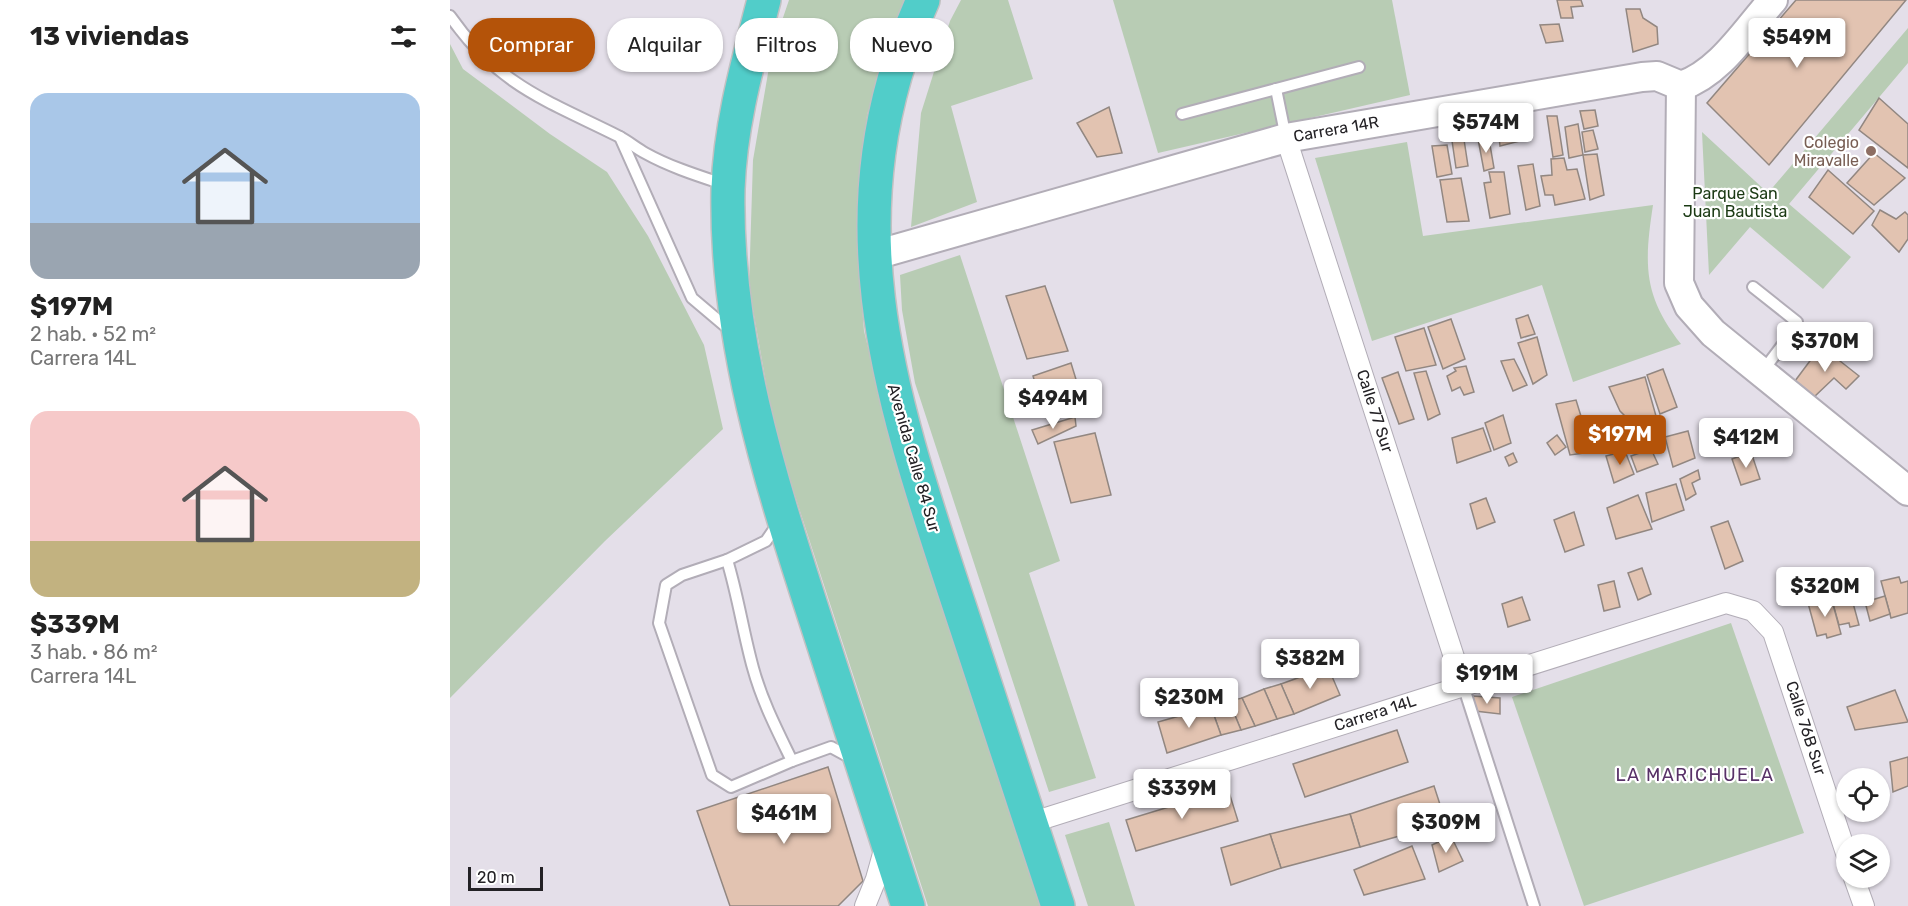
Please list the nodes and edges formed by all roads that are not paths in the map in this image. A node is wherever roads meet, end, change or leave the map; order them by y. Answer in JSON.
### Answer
{"nodes":[{"id":1,"x":764,"y":0,"type":"edge"},
{"id":2,"x":923,"y":0,"type":"edge"},
{"id":3,"x":1773,"y":0,"type":"edge"},
{"id":4,"x":450,"y":16,"type":"edge"},
{"id":5,"x":1359,"y":67,"type":"dead end"},
{"id":6,"x":1681,"y":86,"type":"junction"},
{"id":7,"x":1276,"y":89,"type":"junction"},
{"id":8,"x":1182,"y":114,"type":"dead end"},
{"id":9,"x":620,"y":137,"type":"junction"},
{"id":10,"x":1286,"y":138,"type":"junction"},
{"id":11,"x":728,"y":186,"type":"junction"},
{"id":12,"x":875,"y":255,"type":"junction"},
{"id":13,"x":1753,"y":287,"type":"dead end"},
{"id":14,"x":739,"y":338,"type":"junction"},
{"id":15,"x":1762,"y":373,"type":"junction"},
{"id":16,"x":1908,"y":491,"type":"edge"},
{"id":17,"x":783,"y":517,"type":"junction"},
{"id":18,"x":727,"y":561,"type":"junction"},
{"id":19,"x":1753,"y":611,"type":"joint"},
{"id":20,"x":1463,"y":685,"type":"junction"},
{"id":21,"x":792,"y":761,"type":"junction"},
{"id":22,"x":862,"y":764,"type":"junction"},
{"id":23,"x":1030,"y":823,"type":"junction"},
{"id":24,"x":1840,"y":834,"type":"edge"},
{"id":25,"x":887,"y":840,"type":"junction"},
{"id":26,"x":1858,"y":888,"type":"edge"},
{"id":27,"x":865,"y":906,"type":"edge"},
{"id":28,"x":908,"y":906,"type":"edge"},
{"id":29,"x":1058,"y":906,"type":"edge"},
{"id":30,"x":1534,"y":906,"type":"edge"},
{"id":31,"x":1864,"y":906,"type":"edge"}],
"edges":[{"from":1,"to":11,"type":"highway"},
{"from":2,"to":12,"type":"highway","name":"Avenida Calle 84 Sur"},
{"from":3,"to":6,"type":"street"},
{"from":4,"to":9,"type":"lane"},
{"from":5,"to":7,"type":"lane"},
{"from":6,"to":10,"type":"street","name":"Carrera 14R"},
{"from":6,"to":15,"type":"street"},
{"from":7,"to":8,"type":"lane"},
{"from":7,"to":10,"type":"lane"},
{"from":9,"to":11,"type":"lane"},
{"from":9,"to":14,"type":"lane"},
{"from":10,"to":12,"type":"street","name":"Carrera 14R"},
{"from":10,"to":20,"type":"street","name":"Calle 77 Sur"},
{"from":11,"to":14,"type":"highway"},
{"from":12,"to":23,"type":"highway","name":"Avenida Calle 84 Sur"},
{"from":13,"to":15,"type":"lane"},
{"from":14,"to":17,"type":"highway"},
{"from":15,"to":16,"type":"street"},
{"from":17,"to":18,"type":"lane"},
{"from":17,"to":22,"type":"highway"},
{"from":18,"to":21,"type":"lane"},
{"from":18,"to":21,"type":"lane"},
{"from":19,"to":20,"type":"street","name":"Carrera 14L"},
{"from":19,"to":24,"type":"street","name":"Calle 76B Sur"},
{"from":20,"to":23,"type":"street","name":"Carrera 14L"},
{"from":20,"to":30,"type":"lane"},
{"from":21,"to":22,"type":"lane"},
{"from":22,"to":25,"type":"highway"},
{"from":23,"to":29,"type":"highway","name":"Avenida Calle 84 Sur"},
{"from":25,"to":27,"type":"street"},
{"from":25,"to":28,"type":"highway"},
{"from":26,"to":31,"type":"street"}]}
